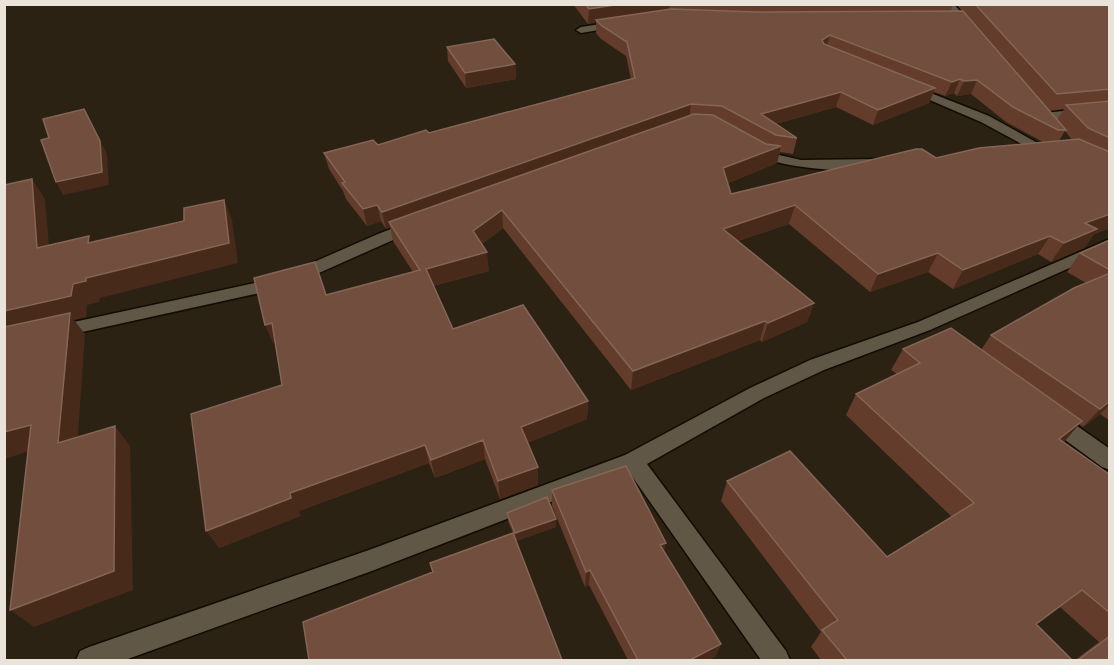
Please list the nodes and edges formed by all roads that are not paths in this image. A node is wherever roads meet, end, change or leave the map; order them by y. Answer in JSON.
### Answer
{"nodes":[{"id":1,"x":949,"y":4,"type":"edge"},
{"id":2,"x":942,"y":19,"type":"edge"},
{"id":3,"x":963,"y":19,"type":"junction"},
{"id":4,"x":626,"y":23,"type":"edge"},
{"id":5,"x":581,"y":30,"type":"dead end"},
{"id":6,"x":977,"y":37,"type":"edge"},
{"id":7,"x":900,"y":83,"type":"edge"},
{"id":8,"x":1110,"y":110,"type":"edge"},
{"id":9,"x":1044,"y":117,"type":"edge"},
{"id":10,"x":741,"y":141,"type":"edge"},
{"id":11,"x":1062,"y":150,"type":"edge"},
{"id":12,"x":1045,"y":151,"type":"junction"},
{"id":13,"x":1021,"y":153,"type":"edge"},
{"id":14,"x":898,"y":162,"type":"edge"},
{"id":15,"x":427,"y":221,"type":"edge"},
{"id":16,"x":1110,"y":244,"type":"edge"},
{"id":17,"x":924,"y":326,"type":"junction"},
{"id":18,"x":39,"y":336,"type":"edge"},
{"id":19,"x":942,"y":340,"type":"edge"},
{"id":20,"x":1035,"y":407,"type":"edge"},
{"id":21,"x":633,"y":461,"type":"junction"},
{"id":22,"x":1110,"y":461,"type":"edge"},
{"id":23,"x":89,"y":660,"type":"edge"},
{"id":24,"x":777,"y":660,"type":"edge"}],
"edges":[{"from":1,"to":3,"type":"street"},
{"from":2,"to":3,"type":"street"},
{"from":3,"to":6,"type":"street"},
{"from":4,"to":5,"type":"street"},
{"from":7,"to":12,"type":"street"},
{"from":8,"to":9,"type":"street"},
{"from":10,"to":14,"type":"street"},
{"from":11,"to":12,"type":"street"},
{"from":12,"to":13,"type":"street"},
{"from":15,"to":18,"type":"street"},
{"from":16,"to":17,"type":"street"},
{"from":17,"to":19,"type":"street"},
{"from":17,"to":21,"type":"street"},
{"from":20,"to":22,"type":"street"},
{"from":21,"to":23,"type":"street"},
{"from":21,"to":24,"type":"street"}]}
